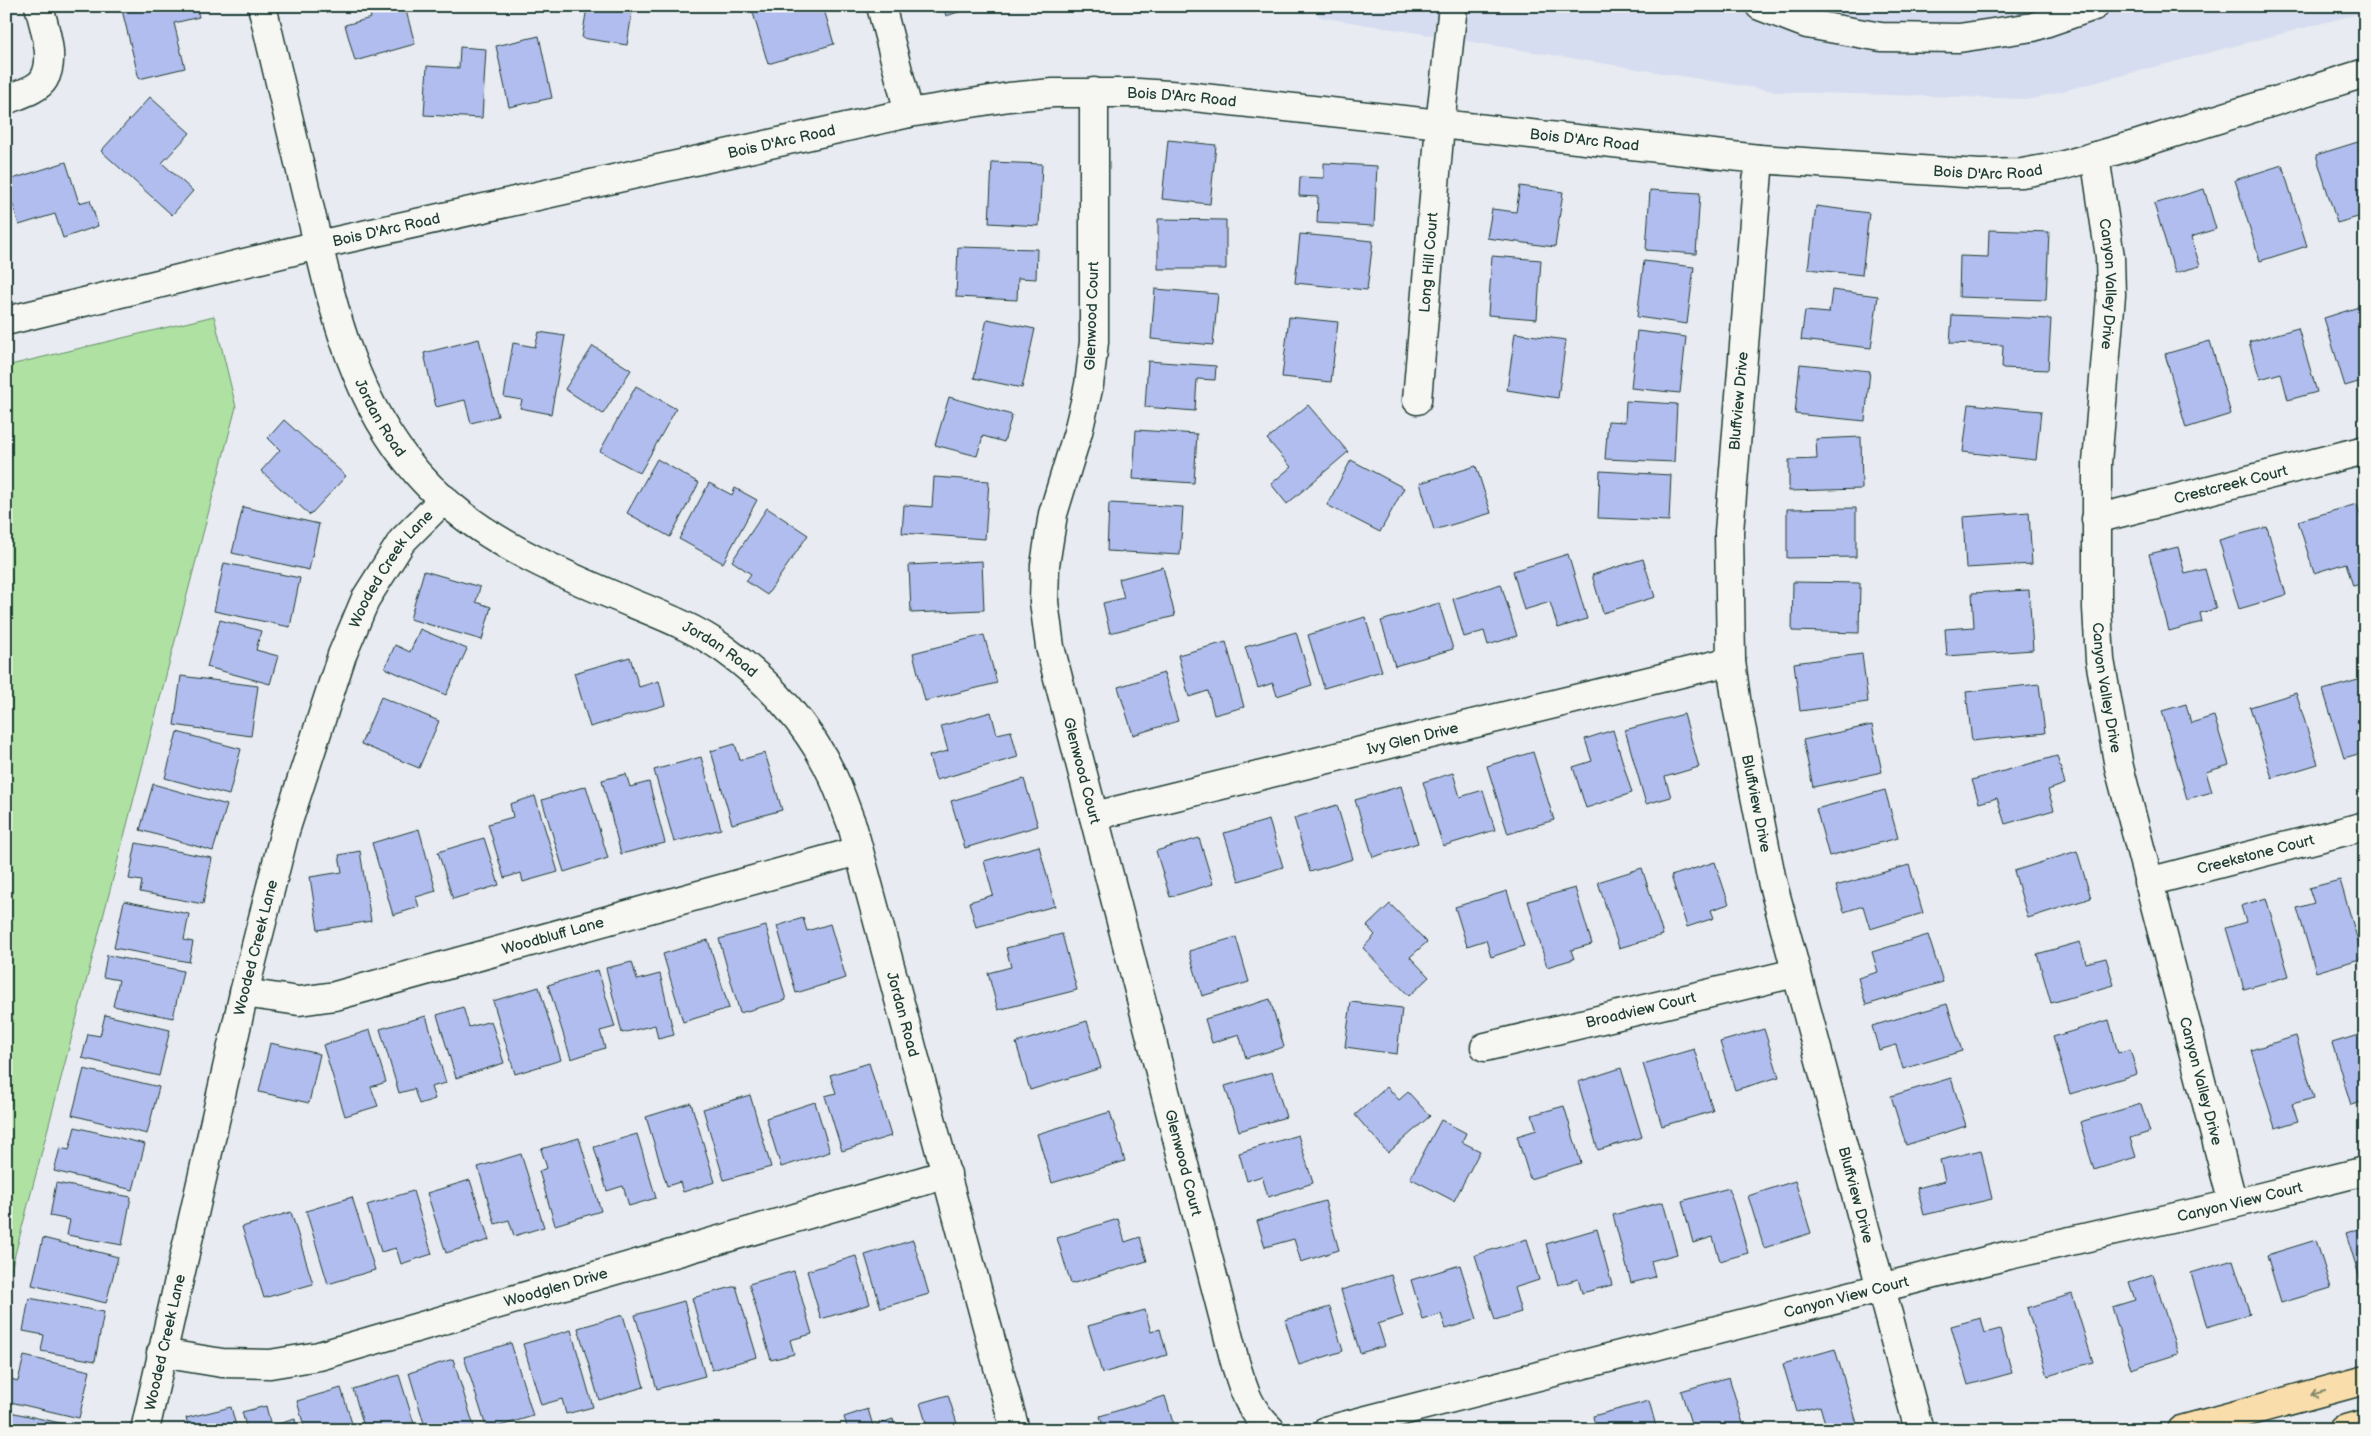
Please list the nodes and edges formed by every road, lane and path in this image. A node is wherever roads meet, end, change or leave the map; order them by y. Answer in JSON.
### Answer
{"nodes":[{"id":1,"x":38,"y":6,"type":"edge"},
{"id":2,"x":262,"y":6,"type":"edge"},
{"id":3,"x":881,"y":6,"type":"edge"},
{"id":4,"x":1453,"y":6,"type":"edge"},
{"id":5,"x":1760,"y":6,"type":"edge"},
{"id":6,"x":2094,"y":6,"type":"edge"},
{"id":7,"x":2365,"y":73,"type":"edge"},
{"id":8,"x":1094,"y":92,"type":"junction"},
{"id":9,"x":6,"y":100,"type":"edge"},
{"id":10,"x":909,"y":113,"type":"junction"},
{"id":11,"x":1440,"y":125,"type":"junction"},
{"id":12,"x":2096,"y":156,"type":"junction"},
{"id":13,"x":1759,"y":158,"type":"junction"},
{"id":14,"x":318,"y":245,"type":"junction"},
{"id":15,"x":6,"y":321,"type":"edge"},
{"id":16,"x":1417,"y":400,"type":"dead end"},
{"id":17,"x":2365,"y":450,"type":"edge"},
{"id":18,"x":444,"y":499,"type":"junction"},
{"id":19,"x":2096,"y":519,"type":"junction"},
{"id":20,"x":1731,"y":661,"type":"junction"},
{"id":21,"x":1094,"y":816,"type":"junction"},
{"id":22,"x":2365,"y":826,"type":"edge"},
{"id":23,"x":858,"y":851,"type":"junction"},
{"id":24,"x":2148,"y":882,"type":"junction"},
{"id":25,"x":1795,"y":973,"type":"junction"},
{"id":26,"x":244,"y":993,"type":"junction"},
{"id":27,"x":1485,"y":1047,"type":"dead end"},
{"id":28,"x":2365,"y":1171,"type":"edge"},
{"id":29,"x":947,"y":1174,"type":"junction"},
{"id":30,"x":2233,"y":1204,"type":"junction"},
{"id":31,"x":1881,"y":1289,"type":"junction"},
{"id":32,"x":161,"y":1354,"type":"junction"},
{"id":33,"x":2365,"y":1380,"type":"edge"},
{"id":34,"x":2365,"y":1424,"type":"edge"},
{"id":35,"x":145,"y":1430,"type":"edge"},
{"id":36,"x":1015,"y":1430,"type":"edge"},
{"id":37,"x":1271,"y":1430,"type":"edge"},
{"id":38,"x":1328,"y":1430,"type":"edge"},
{"id":39,"x":1919,"y":1430,"type":"edge"},
{"id":40,"x":2181,"y":1430,"type":"edge"},
{"id":41,"x":2343,"y":1430,"type":"edge"}],
"edges":[{"from":1,"to":9,"type":"street"},
{"from":2,"to":14,"type":"street","name":"Jordan Road"},
{"from":3,"to":10,"type":"street"},
{"from":4,"to":11,"type":"street","name":"Long Hill Court"},
{"from":5,"to":6,"type":"street"},
{"from":7,"to":12,"type":"street","name":"Bois D'Arc Road"},
{"from":8,"to":10,"type":"street","name":"Bois D'Arc Road"},
{"from":8,"to":11,"type":"street","name":"Bois D'Arc Road"},
{"from":8,"to":21,"type":"street","name":"Glenwood Court"},
{"from":10,"to":14,"type":"street","name":"Bois D'Arc Road"},
{"from":11,"to":13,"type":"street","name":"Bois D'Arc Road"},
{"from":11,"to":16,"type":"street","name":"Long Hill Court"},
{"from":12,"to":13,"type":"street","name":"Bois D'Arc Road"},
{"from":12,"to":19,"type":"street","name":"Canyon Valley Drive"},
{"from":13,"to":20,"type":"street","name":"Bluffview Drive"},
{"from":14,"to":15,"type":"street","name":"Bois D'Arc Road"},
{"from":14,"to":18,"type":"street","name":"Jordan Road"},
{"from":17,"to":19,"type":"street","name":"Crestcreek Court"},
{"from":18,"to":23,"type":"street","name":"Jordan Road"},
{"from":18,"to":26,"type":"street","name":"Wooded Creek Lane"},
{"from":19,"to":24,"type":"street","name":"Canyon Valley Drive"},
{"from":20,"to":21,"type":"street","name":"Ivy Glen Drive"},
{"from":20,"to":25,"type":"street","name":"Bluffview Drive"},
{"from":21,"to":37,"type":"street","name":"Glenwood Court"},
{"from":22,"to":24,"type":"street","name":"Creekstone Court"},
{"from":23,"to":26,"type":"street","name":"Woodbluff Lane"},
{"from":23,"to":29,"type":"street","name":"Jordan Road"},
{"from":24,"to":30,"type":"street","name":"Canyon Valley Drive"},
{"from":25,"to":27,"type":"street","name":"Broadview Court"},
{"from":25,"to":31,"type":"street","name":"Bluffview Drive"},
{"from":26,"to":32,"type":"street","name":"Wooded Creek Lane"},
{"from":28,"to":30,"type":"street","name":"Canyon View Court"},
{"from":29,"to":32,"type":"street","name":"Woodglen Drive"},
{"from":29,"to":36,"type":"street","name":"Jordan Road"},
{"from":30,"to":31,"type":"street","name":"Canyon View Court"},
{"from":31,"to":38,"type":"street","name":"Canyon View Court"},
{"from":31,"to":39,"type":"street","name":"Bluffview Drive"},
{"from":32,"to":35,"type":"street","name":"Wooded Creek Lane"},
{"from":33,"to":40,"type":"main road","one_way":true},
{"from":34,"to":41,"type":"main road"}]}
